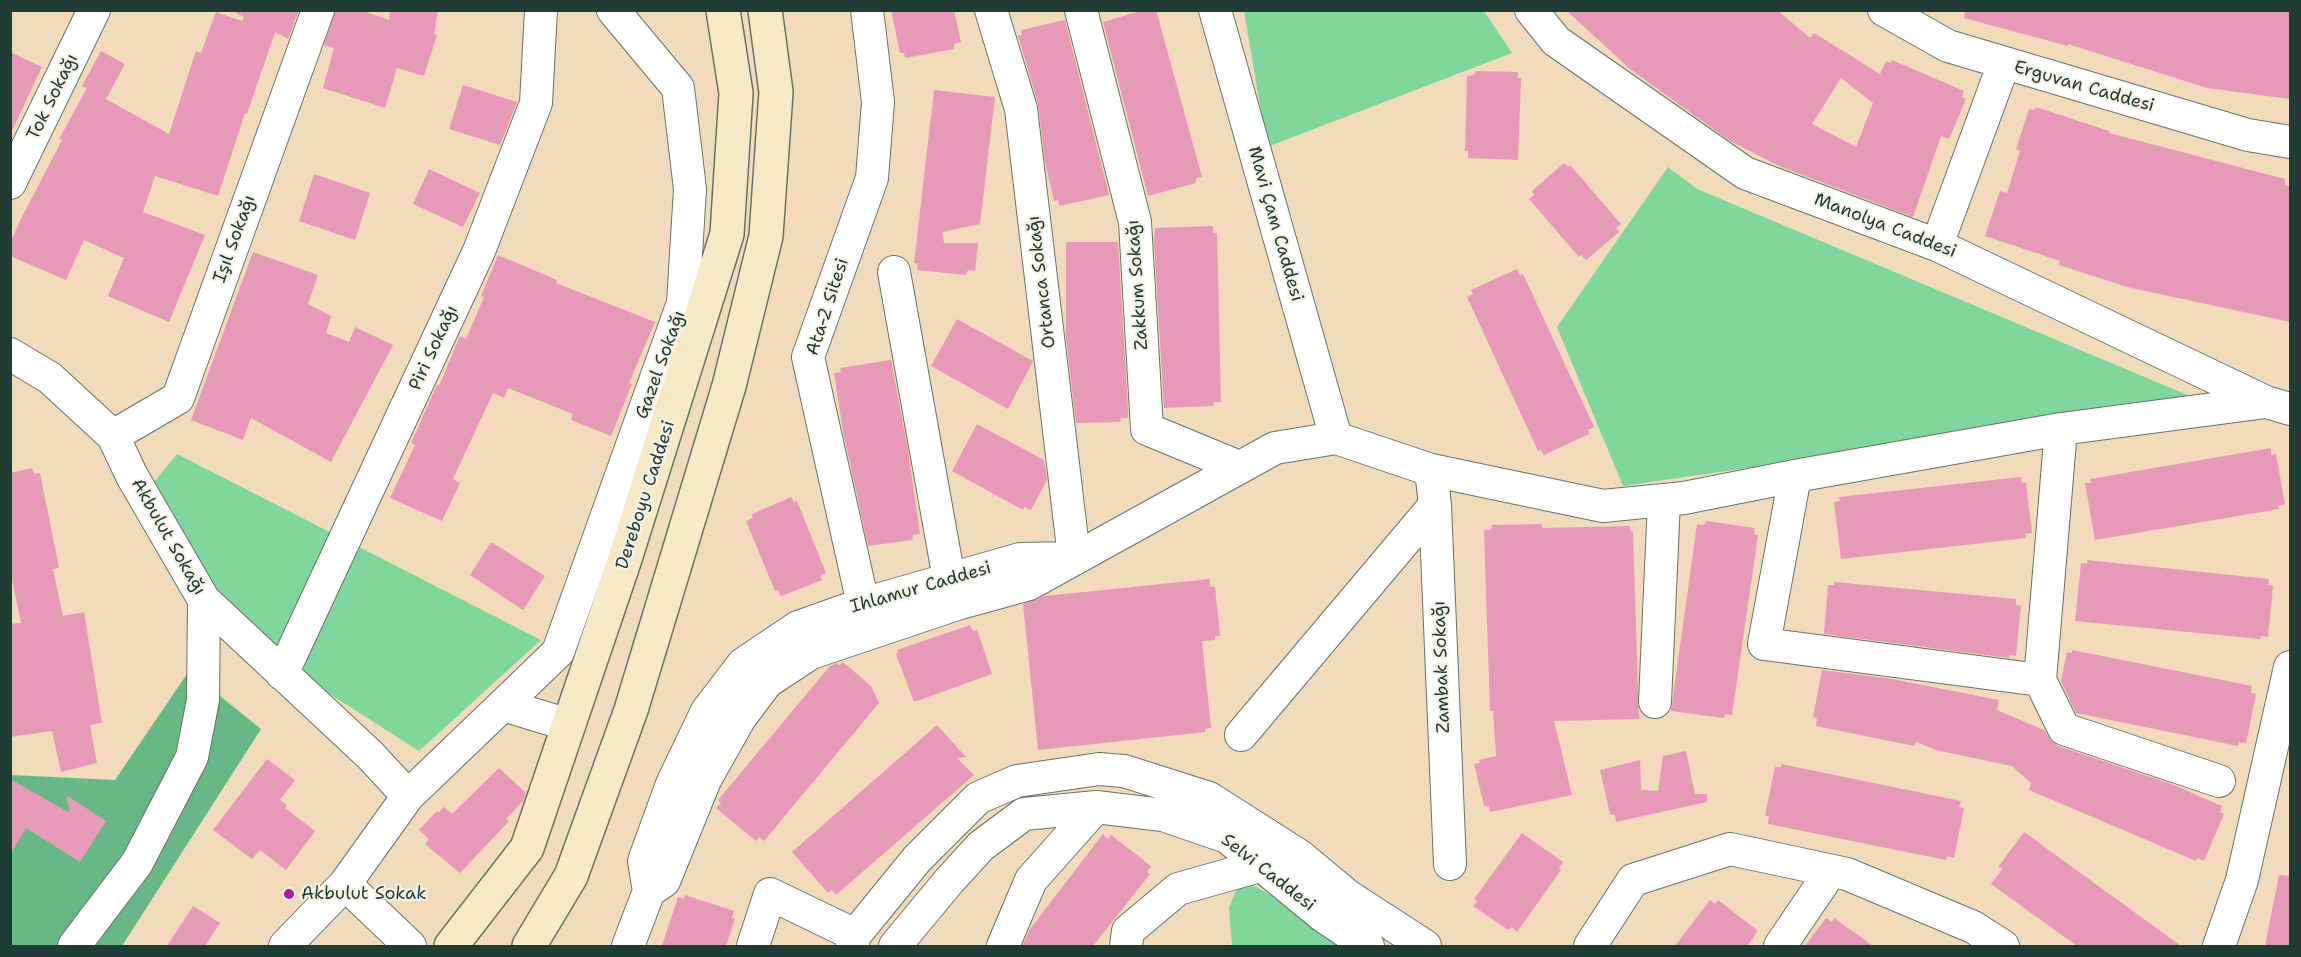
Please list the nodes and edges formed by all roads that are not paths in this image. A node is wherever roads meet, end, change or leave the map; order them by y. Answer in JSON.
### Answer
{"nodes":[{"id":1,"x":94,"y":10,"type":"edge"},
{"id":2,"x":318,"y":10,"type":"edge"},
{"id":3,"x":540,"y":10,"type":"edge"},
{"id":4,"x":613,"y":10,"type":"edge"},
{"id":5,"x":723,"y":10,"type":"edge"},
{"id":6,"x":765,"y":10,"type":"edge"},
{"id":7,"x":867,"y":10,"type":"edge"},
{"id":8,"x":991,"y":10,"type":"edge"},
{"id":9,"x":1081,"y":10,"type":"edge"},
{"id":10,"x":1215,"y":10,"type":"edge"},
{"id":11,"x":1531,"y":10,"type":"edge"},
{"id":12,"x":1884,"y":10,"type":"edge"},
{"id":13,"x":2004,"y":63,"type":"junction"},
{"id":14,"x":2290,"y":142,"type":"edge"},
{"id":15,"x":10,"y":183,"type":"edge"},
{"id":16,"x":1937,"y":244,"type":"junction"},
{"id":17,"x":894,"y":272,"type":"dead end"},
{"id":18,"x":10,"y":354,"type":"edge"},
{"id":19,"x":2278,"y":405,"type":"edge"},
{"id":20,"x":2061,"y":429,"type":"junction"},
{"id":21,"x":113,"y":436,"type":"junction"},
{"id":22,"x":1336,"y":438,"type":"junction"},
{"id":23,"x":1239,"y":467,"type":"junction"},
{"id":24,"x":1431,"y":470,"type":"junction"},
{"id":25,"x":1795,"y":476,"type":"junction"},
{"id":26,"x":1664,"y":501,"type":"junction"},
{"id":27,"x":1435,"y":505,"type":"junction"},
{"id":28,"x":1074,"y":558,"type":"junction"},
{"id":29,"x":949,"y":579,"type":"junction"},
{"id":30,"x":204,"y":600,"type":"junction"},
{"id":31,"x":863,"y":604,"type":"junction"},
{"id":32,"x":2290,"y":667,"type":"edge"},
{"id":33,"x":282,"y":674,"type":"junction"},
{"id":34,"x":2040,"y":680,"type":"junction"},
{"id":35,"x":1655,"y":702,"type":"dead end"},
{"id":36,"x":503,"y":705,"type":"junction"},
{"id":37,"x":569,"y":725,"type":"junction"},
{"id":38,"x":1241,"y":735,"type":"dead end"},
{"id":39,"x":2219,"y":781,"type":"dead end"},
{"id":40,"x":408,"y":796,"type":"junction"},
{"id":41,"x":1096,"y":807,"type":"junction"},
{"id":42,"x":1450,"y":864,"type":"dead end"},
{"id":43,"x":1263,"y":866,"type":"junction"},
{"id":44,"x":1831,"y":871,"type":"junction"},
{"id":45,"x":345,"y":884,"type":"junction"},
{"id":46,"x":649,"y":891,"type":"junction"},
{"id":47,"x":854,"y":941,"type":"edge"},
{"id":48,"x":74,"y":946,"type":"edge"},
{"id":49,"x":285,"y":946,"type":"edge"},
{"id":50,"x":410,"y":946,"type":"edge"},
{"id":51,"x":451,"y":946,"type":"edge"},
{"id":52,"x":529,"y":946,"type":"edge"},
{"id":53,"x":628,"y":946,"type":"edge"},
{"id":54,"x":753,"y":946,"type":"edge"},
{"id":55,"x":895,"y":946,"type":"edge"},
{"id":56,"x":1003,"y":946,"type":"edge"},
{"id":57,"x":1126,"y":946,"type":"edge"},
{"id":58,"x":1368,"y":946,"type":"edge"},
{"id":59,"x":1425,"y":946,"type":"edge"},
{"id":60,"x":1590,"y":946,"type":"edge"},
{"id":61,"x":1780,"y":946,"type":"edge"},
{"id":62,"x":2003,"y":946,"type":"edge"},
{"id":63,"x":2219,"y":946,"type":"edge"}],
"edges":[{"from":1,"to":15,"type":"street","name":"Tok Sokağı"},
{"from":2,"to":21,"type":"street","name":"Işıl Sokağı"},
{"from":3,"to":33,"type":"street","name":"Piri Sokağı"},
{"from":4,"to":36,"type":"street","name":"Gazel Sokağı"},
{"from":5,"to":37,"type":"main road","name":"Dereboyu Caddesi"},
{"from":6,"to":52,"type":"main road"},
{"from":7,"to":31,"type":"street","name":"Ata-2 Sitesi"},
{"from":8,"to":28,"type":"street","name":"Ortanca Sokağı"},
{"from":9,"to":23,"type":"street","name":"Zakkum Sokağı"},
{"from":10,"to":22,"type":"street","name":"Mavi Çam Caddesi"},
{"from":11,"to":16,"type":"street","name":"Manolya Caddesi"},
{"from":12,"to":13,"type":"street","name":"Erguvan Caddesi"},
{"from":13,"to":14,"type":"street","name":"Erguvan Caddesi"},
{"from":13,"to":16,"type":"street"},
{"from":16,"to":19,"type":"street","name":"Manolya Caddesi"},
{"from":17,"to":29,"type":"street"},
{"from":18,"to":21,"type":"street","name":"Akbulut Sokağı"},
{"from":19,"to":20,"type":"street"},
{"from":20,"to":25,"type":"street"},
{"from":20,"to":34,"type":"street"},
{"from":21,"to":30,"type":"street","name":"Akbulut Sokağı"},
{"from":22,"to":23,"type":"street","name":"Ihlamur Caddesi"},
{"from":22,"to":24,"type":"street"},
{"from":23,"to":28,"type":"street","name":"Ihlamur Caddesi"},
{"from":24,"to":26,"type":"street"},
{"from":24,"to":27,"type":"street","name":"Zambak Sokağı"},
{"from":25,"to":26,"type":"street"},
{"from":25,"to":34,"type":"street"},
{"from":26,"to":35,"type":"street"},
{"from":27,"to":38,"type":"street"},
{"from":27,"to":42,"type":"street","name":"Zambak Sokağı"},
{"from":28,"to":29,"type":"street","name":"Ihlamur Caddesi"},
{"from":28,"to":46,"type":"street"},
{"from":29,"to":31,"type":"street","name":"Ihlamur Caddesi"},
{"from":30,"to":33,"type":"street","name":"Akbulut Sokağı"},
{"from":30,"to":48,"type":"street"},
{"from":31,"to":46,"type":"street","name":"Ihlamur Caddesi"},
{"from":32,"to":63,"type":"street"},
{"from":33,"to":40,"type":"street","name":"Akbulut Sokağı"},
{"from":34,"to":39,"type":"street"},
{"from":36,"to":37,"type":"street"},
{"from":36,"to":40,"type":"street","name":"Gazel Sokağı"},
{"from":37,"to":51,"type":"main road","name":"Dereboyu Caddesi"},
{"from":40,"to":45,"type":"street","name":"Gazel Sokağı"},
{"from":41,"to":43,"type":"street","name":"Selvi Caddesi"},
{"from":41,"to":55,"type":"street","name":"Selvi Caddesi"},
{"from":41,"to":56,"type":"street"},
{"from":43,"to":57,"type":"street"},
{"from":43,"to":58,"type":"street","name":"Selvi Caddesi"},
{"from":44,"to":60,"type":"street"},
{"from":44,"to":61,"type":"street"},
{"from":44,"to":62,"type":"street"},
{"from":45,"to":49,"type":"street","name":"Gazel Sokağı"},
{"from":45,"to":50,"type":"street"},
{"from":46,"to":53,"type":"street"},
{"from":47,"to":54,"type":"street"},
{"from":47,"to":59,"type":"street"}]}
